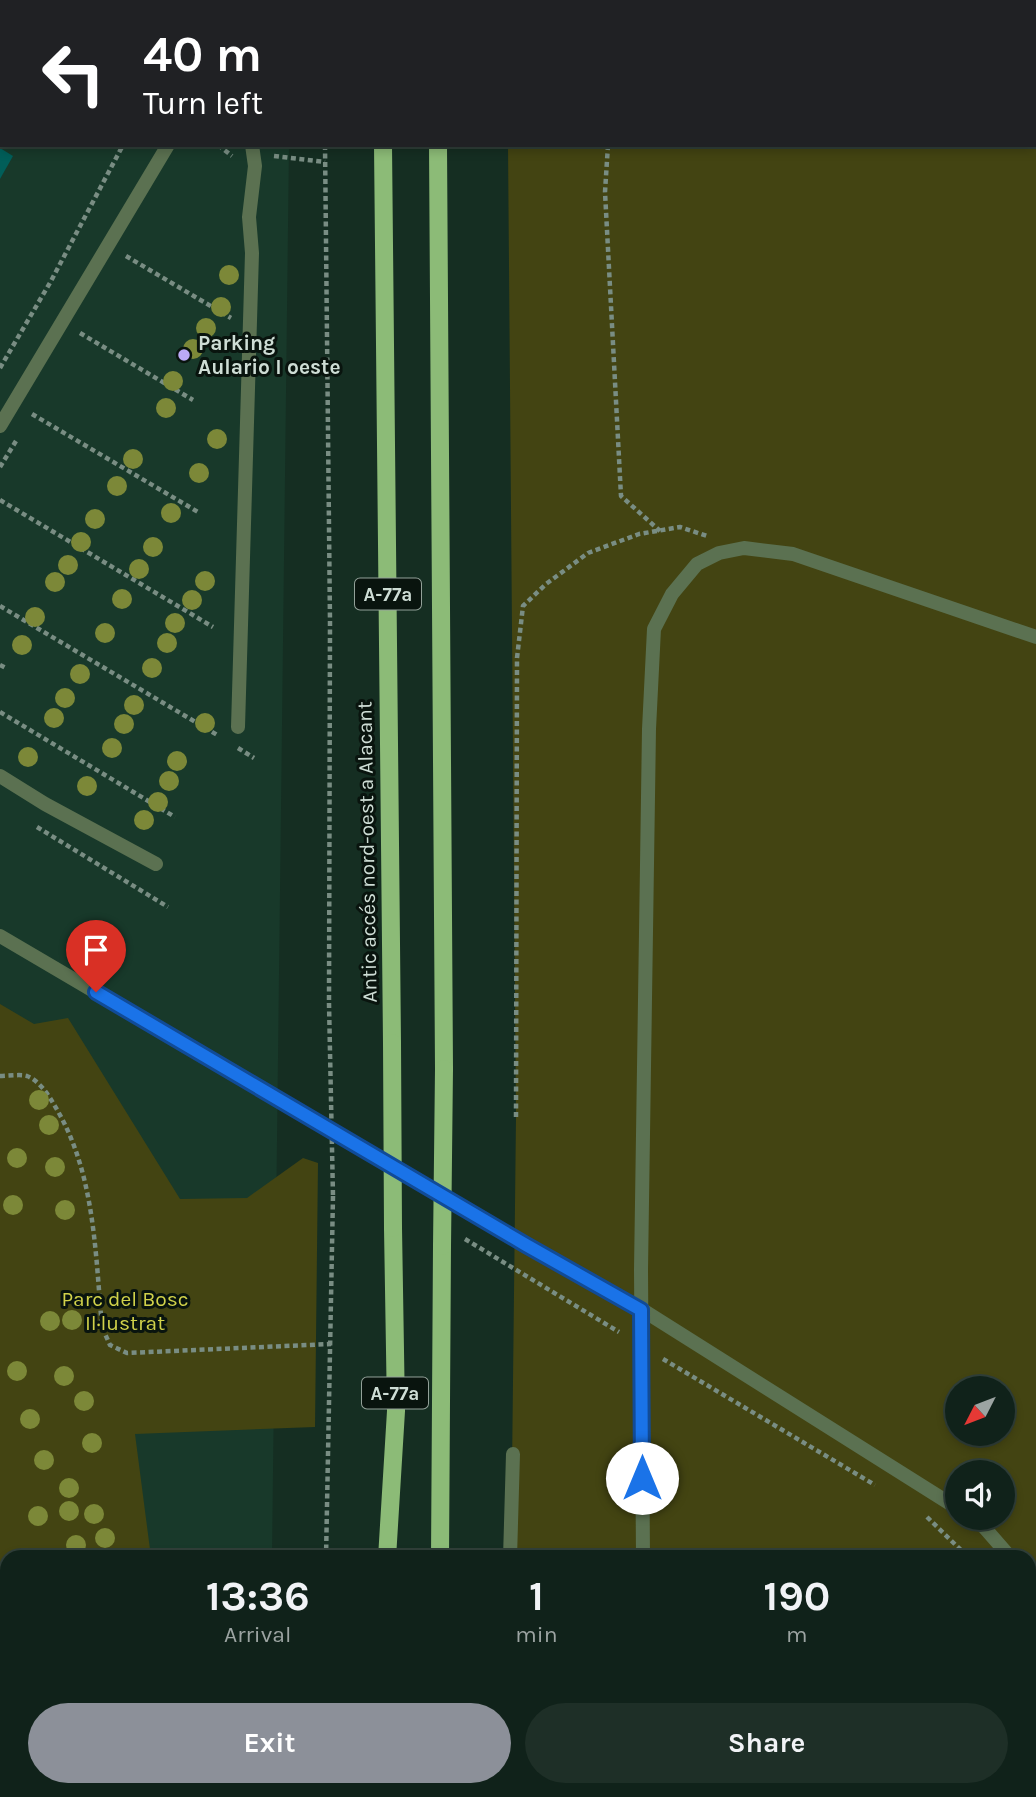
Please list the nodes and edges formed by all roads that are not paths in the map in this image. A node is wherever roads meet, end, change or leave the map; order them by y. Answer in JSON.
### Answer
{"nodes":[{"id":1,"x":167,"y":147,"type":"edge"},
{"id":2,"x":383,"y":147,"type":"edge"},
{"id":3,"x":438,"y":147,"type":"edge"},
{"id":4,"x":249,"y":148,"type":"edge"},
{"id":5,"x":0,"y":426,"type":"edge"},
{"id":6,"x":1036,"y":637,"type":"edge"},
{"id":7,"x":238,"y":727,"type":"dead end"},
{"id":8,"x":0,"y":776,"type":"edge"},
{"id":9,"x":156,"y":864,"type":"dead end"},
{"id":10,"x":0,"y":936,"type":"edge"},
{"id":11,"x":641,"y":1310,"type":"junction"},
{"id":12,"x":513,"y":1454,"type":"dead end"},
{"id":13,"x":945,"y":1500,"type":"edge"},
{"id":14,"x":986,"y":1530,"type":"edge"},
{"id":15,"x":387,"y":1550,"type":"edge"},
{"id":16,"x":440,"y":1550,"type":"edge"},
{"id":17,"x":510,"y":1550,"type":"edge"},
{"id":18,"x":643,"y":1550,"type":"edge"},
{"id":19,"x":1004,"y":1550,"type":"edge"}],
"edges":[{"from":1,"to":5,"type":"street"},
{"from":2,"to":15,"type":"main road","name":"Antic accés nord-oest a Alacant","number":"A-77a","bridge":true},
{"from":3,"to":16,"type":"main road","number":"A-77a","bridge":true},
{"from":4,"to":7,"type":"street"},
{"from":6,"to":11,"type":"street"},
{"from":8,"to":9,"type":"street"},
{"from":10,"to":11,"type":"street"},
{"from":11,"to":13,"type":"street"},
{"from":11,"to":18,"type":"street"},
{"from":12,"to":17,"type":"street"},
{"from":14,"to":19,"type":"street"}]}
